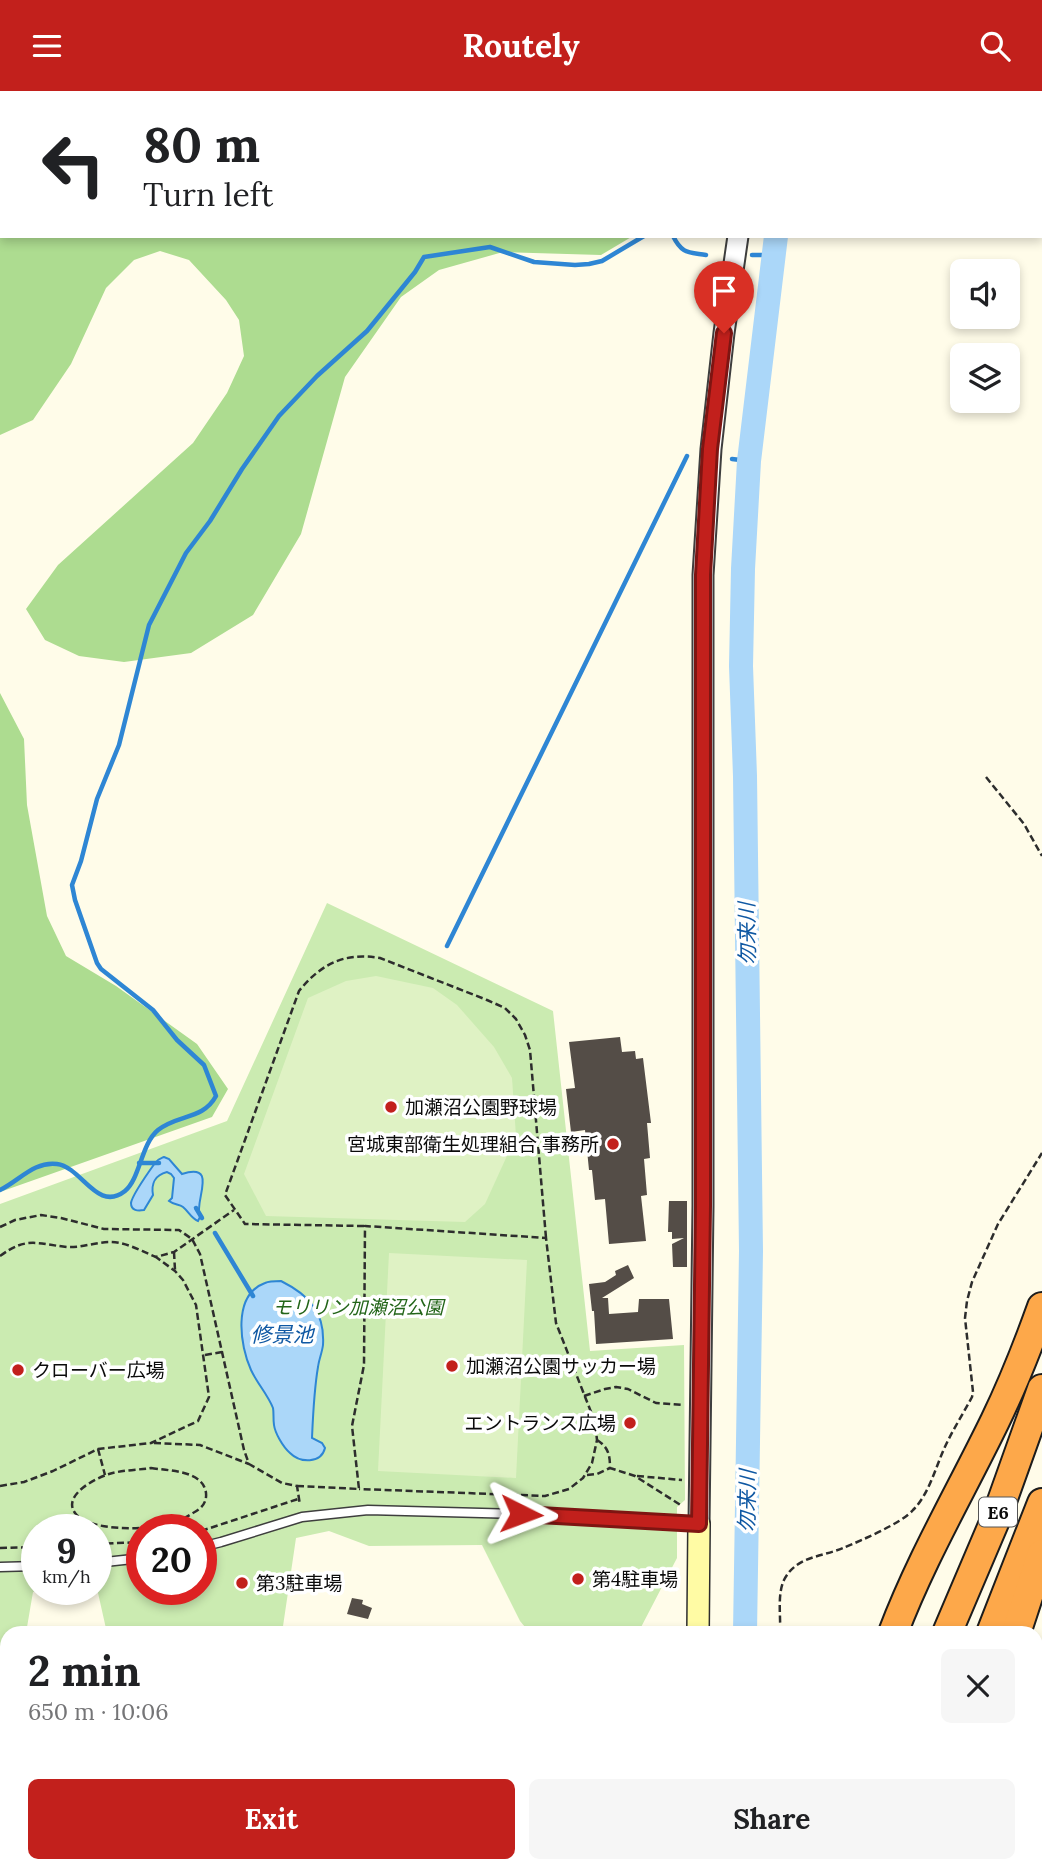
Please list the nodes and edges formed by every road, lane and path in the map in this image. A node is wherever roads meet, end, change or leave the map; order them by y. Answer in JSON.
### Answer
{"nodes":[{"id":1,"x":738,"y":238,"type":"edge"},
{"id":2,"x":986,"y":777,"type":"dead end"},
{"id":3,"x":1042,"y":856,"type":"edge"},
{"id":4,"x":1042,"y":1153,"type":"edge"},
{"id":5,"x":235,"y":1209,"type":"junction"},
{"id":6,"x":365,"y":1226,"type":"junction"},
{"id":7,"x":0,"y":1227,"type":"edge"},
{"id":8,"x":546,"y":1238,"type":"junction"},
{"id":9,"x":192,"y":1239,"type":"junction"},
{"id":10,"x":174,"y":1252,"type":"junction"},
{"id":11,"x":0,"y":1256,"type":"edge"},
{"id":12,"x":156,"y":1258,"type":"junction"},
{"id":13,"x":175,"y":1271,"type":"junction"},
{"id":14,"x":1042,"y":1307,"type":"edge"},
{"id":15,"x":222,"y":1352,"type":"junction"},
{"id":16,"x":203,"y":1356,"type":"junction"},
{"id":17,"x":1042,"y":1389,"type":"edge"},
{"id":18,"x":584,"y":1396,"type":"junction"},
{"id":19,"x":691,"y":1406,"type":"dead end"},
{"id":20,"x":597,"y":1440,"type":"junction"},
{"id":21,"x":151,"y":1443,"type":"junction"},
{"id":22,"x":98,"y":1449,"type":"junction"},
{"id":23,"x":249,"y":1464,"type":"junction"},
{"id":24,"x":610,"y":1468,"type":"junction"},
{"id":25,"x":105,"y":1475,"type":"junction"},
{"id":26,"x":585,"y":1475,"type":"junction"},
{"id":27,"x":635,"y":1476,"type":"junction"},
{"id":28,"x":689,"y":1481,"type":"dead end"},
{"id":29,"x":0,"y":1486,"type":"edge"},
{"id":30,"x":297,"y":1486,"type":"junction"},
{"id":31,"x":359,"y":1489,"type":"junction"},
{"id":32,"x":299,"y":1499,"type":"junction"},
{"id":33,"x":1042,"y":1503,"type":"edge"},
{"id":34,"x":682,"y":1509,"type":"dead end"},
{"id":35,"x":192,"y":1514,"type":"edge"},
{"id":36,"x":302,"y":1517,"type":"junction"},
{"id":37,"x":699,"y":1524,"type":"junction"},
{"id":38,"x":217,"y":1526,"type":"edge"},
{"id":39,"x":126,"y":1528,"type":"edge"},
{"id":40,"x":217,"y":1543,"type":"edge"},
{"id":41,"x":21,"y":1547,"type":"edge"},
{"id":42,"x":0,"y":1548,"type":"edge"},
{"id":43,"x":1042,"y":1554,"type":"edge"},
{"id":44,"x":21,"y":1566,"type":"edge"},
{"id":45,"x":0,"y":1567,"type":"edge"},
{"id":46,"x":698,"y":1626,"type":"edge"},
{"id":47,"x":780,"y":1626,"type":"edge"},
{"id":48,"x":896,"y":1626,"type":"edge"},
{"id":49,"x":950,"y":1626,"type":"edge"},
{"id":50,"x":994,"y":1626,"type":"edge"},
{"id":51,"x":1018,"y":1626,"type":"edge"}],
"edges":[{"from":1,"to":37,"type":"street"},
{"from":2,"to":3,"type":"path"},
{"from":4,"to":47,"type":"path"},
{"from":5,"to":6,"type":"path"},
{"from":5,"to":8,"type":"path"},
{"from":5,"to":9,"type":"path"},
{"from":6,"to":8,"type":"path"},
{"from":6,"to":31,"type":"path"},
{"from":7,"to":9,"type":"path"},
{"from":8,"to":18,"type":"path"},
{"from":9,"to":10,"type":"path"},
{"from":9,"to":15,"type":"path"},
{"from":10,"to":12,"type":"path"},
{"from":10,"to":13,"type":"path"},
{"from":11,"to":12,"type":"path"},
{"from":12,"to":13,"type":"path"},
{"from":13,"to":16,"type":"path"},
{"from":14,"to":48,"type":"highway"},
{"from":15,"to":16,"type":"path"},
{"from":15,"to":23,"type":"path"},
{"from":16,"to":21,"type":"path"},
{"from":17,"to":49,"type":"highway","number":"E6"},
{"from":18,"to":19,"type":"path"},
{"from":18,"to":20,"type":"path"},
{"from":20,"to":24,"type":"path"},
{"from":20,"to":26,"type":"path"},
{"from":21,"to":22,"type":"path"},
{"from":21,"to":23,"type":"path"},
{"from":22,"to":25,"type":"path"},
{"from":22,"to":29,"type":"path"},
{"from":23,"to":30,"type":"path"},
{"from":24,"to":26,"type":"path"},
{"from":24,"to":27,"type":"path"},
{"from":25,"to":35,"type":"path"},
{"from":25,"to":39,"type":"path"},
{"from":26,"to":31,"type":"path"},
{"from":27,"to":28,"type":"path"},
{"from":27,"to":34,"type":"path"},
{"from":30,"to":31,"type":"path"},
{"from":30,"to":32,"type":"path"},
{"from":32,"to":36,"type":"path"},
{"from":32,"to":38,"type":"path"},
{"from":33,"to":50,"type":"highway","number":"E6"},
{"from":36,"to":37,"type":"lane"},
{"from":36,"to":40,"type":"lane"},
{"from":37,"to":46,"type":"main road"},
{"from":41,"to":42,"type":"path"},
{"from":43,"to":51,"type":"highway"},
{"from":44,"to":45,"type":"lane"}]}
